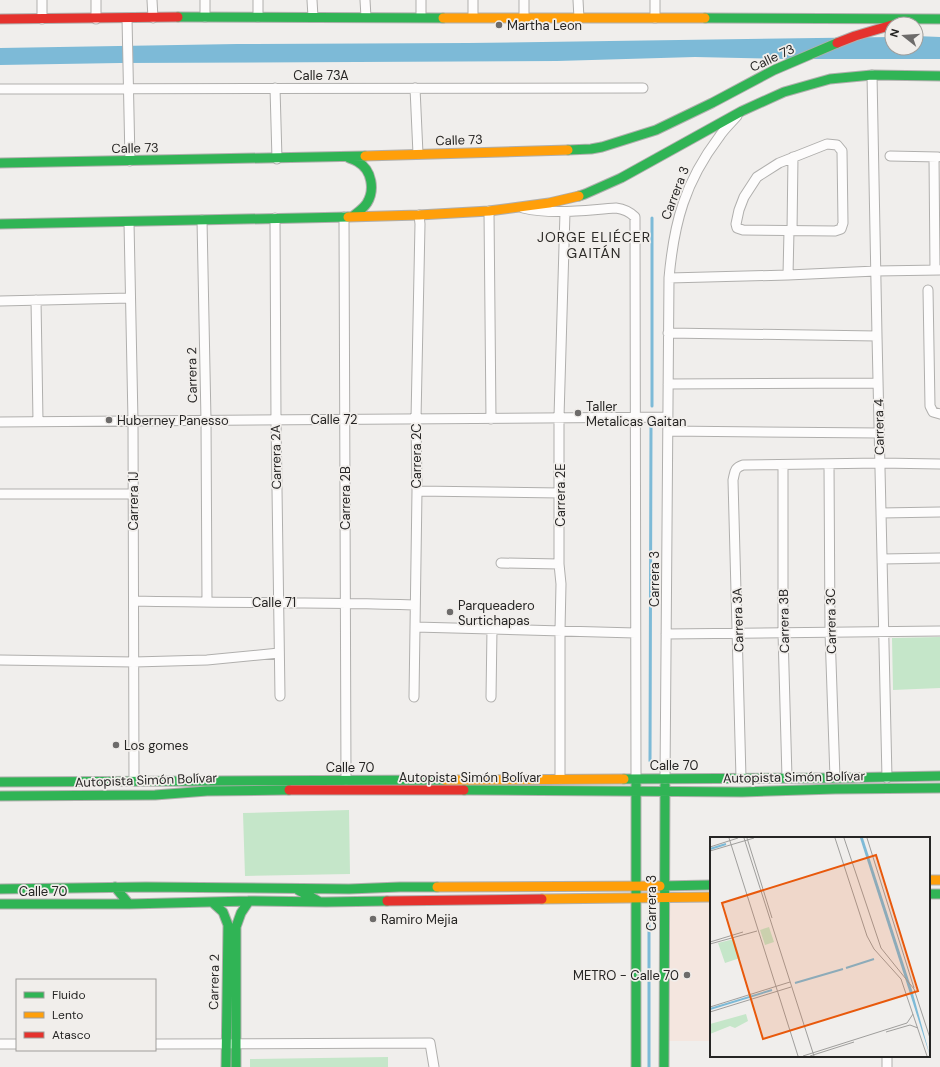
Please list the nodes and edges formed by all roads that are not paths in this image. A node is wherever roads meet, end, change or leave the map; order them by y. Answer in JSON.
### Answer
{"nodes":[{"id":1,"x":42,"y":0,"type":"edge"},
{"id":2,"x":96,"y":0,"type":"edge"},
{"id":3,"x":152,"y":0,"type":"edge"},
{"id":4,"x":205,"y":0,"type":"edge"},
{"id":5,"x":258,"y":0,"type":"edge"},
{"id":6,"x":312,"y":0,"type":"edge"},
{"id":7,"x":365,"y":0,"type":"edge"},
{"id":8,"x":421,"y":0,"type":"edge"},
{"id":9,"x":473,"y":0,"type":"edge"},
{"id":10,"x":524,"y":0,"type":"edge"},
{"id":11,"x":578,"y":0,"type":"edge"},
{"id":12,"x":655,"y":0,"type":"edge"},
{"id":13,"x":206,"y":17,"type":"junction"},
{"id":14,"x":258,"y":17,"type":"junction"},
{"id":15,"x":313,"y":17,"type":"junction"},
{"id":16,"x":366,"y":17,"type":"junction"},
{"id":17,"x":421,"y":17,"type":"junction"},
{"id":18,"x":473,"y":17,"type":"junction"},
{"id":19,"x":127,"y":18,"type":"junction"},
{"id":20,"x":153,"y":18,"type":"junction"},
{"id":21,"x":524,"y":18,"type":"junction"},
{"id":22,"x":578,"y":18,"type":"junction"},
{"id":23,"x":655,"y":18,"type":"junction"},
{"id":24,"x":940,"y":18,"type":"edge"},
{"id":25,"x":42,"y":19,"type":"junction"},
{"id":26,"x":96,"y":19,"type":"junction"},
{"id":27,"x":884,"y":19,"type":"edge"},
{"id":28,"x":924,"y":19,"type":"edge"},
{"id":29,"x":0,"y":20,"type":"edge"},
{"id":30,"x":884,"y":27,"type":"edge"},
{"id":31,"x":872,"y":75,"type":"junction"},
{"id":32,"x":940,"y":76,"type":"edge"},
{"id":33,"x":275,"y":88,"type":"junction"},
{"id":34,"x":415,"y":88,"type":"junction"},
{"id":35,"x":643,"y":88,"type":"dead end"},
{"id":36,"x":0,"y":89,"type":"edge"},
{"id":37,"x":128,"y":89,"type":"junction"},
{"id":38,"x":742,"y":111,"type":"junction"},
{"id":39,"x":418,"y":154,"type":"junction"},
{"id":40,"x":890,"y":156,"type":"dead end"},
{"id":41,"x":346,"y":157,"type":"junction"},
{"id":42,"x":793,"y":157,"type":"junction"},
{"id":43,"x":937,"y":157,"type":"edge"},
{"id":44,"x":277,"y":158,"type":"junction"},
{"id":45,"x":130,"y":161,"type":"junction"},
{"id":46,"x":0,"y":164,"type":"edge"},
{"id":47,"x":520,"y":208,"type":"junction"},
{"id":48,"x":489,"y":211,"type":"junction"},
{"id":49,"x":565,"y":212,"type":"junction"},
{"id":50,"x":419,"y":215,"type":"junction"},
{"id":51,"x":348,"y":216,"type":"junction"},
{"id":52,"x":274,"y":218,"type":"junction"},
{"id":53,"x":202,"y":220,"type":"junction"},
{"id":54,"x":128,"y":222,"type":"junction"},
{"id":55,"x":0,"y":224,"type":"edge"},
{"id":56,"x":790,"y":231,"type":"junction"},
{"id":57,"x":937,"y":270,"type":"edge"},
{"id":58,"x":876,"y":271,"type":"junction"},
{"id":59,"x":788,"y":275,"type":"junction"},
{"id":60,"x":669,"y":278,"type":"junction"},
{"id":61,"x":928,"y":290,"type":"dead end"},
{"id":62,"x":130,"y":298,"type":"junction"},
{"id":63,"x":36,"y":300,"type":"junction"},
{"id":64,"x":0,"y":301,"type":"edge"},
{"id":65,"x":668,"y":333,"type":"junction"},
{"id":66,"x":877,"y":336,"type":"junction"},
{"id":67,"x":878,"y":383,"type":"junction"},
{"id":68,"x":668,"y":384,"type":"junction"},
{"id":69,"x":940,"y":414,"type":"edge"},
{"id":70,"x":559,"y":417,"type":"junction"},
{"id":71,"x":668,"y":417,"type":"junction"},
{"id":72,"x":492,"y":418,"type":"junction"},
{"id":73,"x":635,"y":418,"type":"junction"},
{"id":74,"x":345,"y":419,"type":"junction"},
{"id":75,"x":416,"y":419,"type":"junction"},
{"id":76,"x":133,"y":420,"type":"junction"},
{"id":77,"x":206,"y":420,"type":"junction"},
{"id":78,"x":276,"y":420,"type":"junction"},
{"id":79,"x":38,"y":421,"type":"junction"},
{"id":80,"x":0,"y":422,"type":"edge"},
{"id":81,"x":668,"y":430,"type":"junction"},
{"id":82,"x":879,"y":433,"type":"junction"},
{"id":83,"x":880,"y":463,"type":"junction"},
{"id":84,"x":829,"y":464,"type":"junction"},
{"id":85,"x":940,"y":464,"type":"edge"},
{"id":86,"x":783,"y":465,"type":"junction"},
{"id":87,"x":416,"y":491,"type":"junction"},
{"id":88,"x":560,"y":493,"type":"junction"},
{"id":89,"x":0,"y":494,"type":"edge"},
{"id":90,"x":133,"y":494,"type":"junction"},
{"id":91,"x":940,"y":512,"type":"edge"},
{"id":92,"x":881,"y":513,"type":"junction"},
{"id":93,"x":940,"y":558,"type":"edge"},
{"id":94,"x":882,"y":559,"type":"junction"},
{"id":95,"x":501,"y":563,"type":"dead end"},
{"id":96,"x":559,"y":564,"type":"junction"},
{"id":97,"x":134,"y":601,"type":"junction"},
{"id":98,"x":207,"y":602,"type":"junction"},
{"id":99,"x":278,"y":602,"type":"junction"},
{"id":100,"x":346,"y":602,"type":"junction"},
{"id":101,"x":414,"y":605,"type":"junction"},
{"id":102,"x":414,"y":627,"type":"junction"},
{"id":103,"x":492,"y":629,"type":"junction"},
{"id":104,"x":560,"y":630,"type":"junction"},
{"id":105,"x":884,"y":631,"type":"junction"},
{"id":106,"x":940,"y":631,"type":"edge"},
{"id":107,"x":635,"y":632,"type":"junction"},
{"id":108,"x":830,"y":632,"type":"junction"},
{"id":109,"x":738,"y":633,"type":"junction"},
{"id":110,"x":783,"y":633,"type":"junction"},
{"id":111,"x":666,"y":634,"type":"junction"},
{"id":112,"x":279,"y":653,"type":"junction"},
{"id":113,"x":0,"y":660,"type":"edge"},
{"id":114,"x":134,"y":662,"type":"junction"},
{"id":115,"x":280,"y":696,"type":"dead end"},
{"id":116,"x":414,"y":697,"type":"dead end"},
{"id":117,"x":491,"y":697,"type":"dead end"},
{"id":118,"x":940,"y":776,"type":"edge"},
{"id":119,"x":665,"y":778,"type":"junction"},
{"id":120,"x":741,"y":778,"type":"junction"},
{"id":121,"x":787,"y":778,"type":"junction"},
{"id":122,"x":835,"y":778,"type":"junction"},
{"id":123,"x":887,"y":778,"type":"junction"},
{"id":124,"x":560,"y":779,"type":"junction"},
{"id":125,"x":636,"y":779,"type":"junction"},
{"id":126,"x":346,"y":780,"type":"junction"},
{"id":127,"x":134,"y":781,"type":"junction"},
{"id":128,"x":208,"y":781,"type":"junction"},
{"id":129,"x":0,"y":782,"type":"edge"},
{"id":130,"x":940,"y":788,"type":"edge"},
{"id":131,"x":636,"y":791,"type":"junction"},
{"id":132,"x":665,"y":791,"type":"junction"},
{"id":133,"x":155,"y":795,"type":"junction"},
{"id":134,"x":0,"y":796,"type":"edge"},
{"id":135,"x":710,"y":885,"type":"edge"},
{"id":136,"x":636,"y":886,"type":"junction"},
{"id":137,"x":664,"y":886,"type":"junction"},
{"id":138,"x":146,"y":887,"type":"junction"},
{"id":139,"x":114,"y":888,"type":"junction"},
{"id":140,"x":294,"y":888,"type":"junction"},
{"id":141,"x":0,"y":889,"type":"edge"},
{"id":142,"x":348,"y":889,"type":"junction"},
{"id":143,"x":710,"y":897,"type":"edge"},
{"id":144,"x":636,"y":898,"type":"junction"},
{"id":145,"x":664,"y":898,"type":"junction"},
{"id":146,"x":249,"y":901,"type":"junction"},
{"id":147,"x":212,"y":902,"type":"junction"},
{"id":148,"x":323,"y":902,"type":"junction"},
{"id":149,"x":0,"y":904,"type":"edge"},
{"id":150,"x":132,"y":904,"type":"junction"},
{"id":151,"x":0,"y":1044,"type":"edge"},
{"id":152,"x":16,"y":1044,"type":"edge"},
{"id":153,"x":156,"y":1044,"type":"edge"},
{"id":154,"x":226,"y":1044,"type":"junction"},
{"id":155,"x":236,"y":1044,"type":"junction"},
{"id":156,"x":226,"y":1067,"type":"edge"},
{"id":157,"x":236,"y":1067,"type":"edge"},
{"id":158,"x":434,"y":1067,"type":"edge"},
{"id":159,"x":636,"y":1067,"type":"edge"},
{"id":160,"x":664,"y":1067,"type":"edge"}],
"edges":[{"from":1,"to":25,"type":"street"},
{"from":2,"to":26,"type":"street"},
{"from":3,"to":20,"type":"street"},
{"from":4,"to":13,"type":"street"},
{"from":5,"to":14,"type":"street"},
{"from":6,"to":15,"type":"street"},
{"from":7,"to":16,"type":"street"},
{"from":8,"to":17,"type":"street"},
{"from":9,"to":18,"type":"street"},
{"from":10,"to":21,"type":"street"},
{"from":11,"to":22,"type":"street"},
{"from":12,"to":23,"type":"street"},
{"from":13,"to":14,"type":"main road"},
{"from":13,"to":20,"type":"main road"},
{"from":14,"to":15,"type":"main road"},
{"from":15,"to":16,"type":"main road"},
{"from":16,"to":17,"type":"main road"},
{"from":17,"to":18,"type":"main road"},
{"from":18,"to":21,"type":"main road"},
{"from":19,"to":20,"type":"main road"},
{"from":19,"to":26,"type":"main road"},
{"from":19,"to":37,"type":"street"},
{"from":21,"to":22,"type":"main road"},
{"from":22,"to":23,"type":"main road"},
{"from":23,"to":27,"type":"main road"},
{"from":24,"to":28,"type":"main road"},
{"from":25,"to":26,"type":"main road"},
{"from":25,"to":29,"type":"main road"},
{"from":30,"to":39,"type":"main road","name":"Calle 73"},
{"from":31,"to":32,"type":"main road"},
{"from":31,"to":38,"type":"main road"},
{"from":31,"to":58,"type":"street","name":"Carrera 4"},
{"from":33,"to":34,"type":"street","name":"Calle 73A"},
{"from":33,"to":37,"type":"street","name":"Calle 73A"},
{"from":33,"to":44,"type":"street"},
{"from":34,"to":35,"type":"street","name":"Calle 73A"},
{"from":34,"to":39,"type":"street"},
{"from":36,"to":37,"type":"street","name":"Calle 73A"},
{"from":37,"to":45,"type":"street"},
{"from":38,"to":47,"type":"main road"},
{"from":38,"to":60,"type":"street","name":"Carrera 3"},
{"from":39,"to":41,"type":"main road","name":"Calle 73"},
{"from":40,"to":43,"type":"street"},
{"from":41,"to":44,"type":"main road","name":"Calle 73"},
{"from":41,"to":51,"type":"main road"},
{"from":42,"to":56,"type":"street"},
{"from":42,"to":56,"type":"street"},
{"from":42,"to":56,"type":"street"},
{"from":43,"to":57,"type":"street"},
{"from":44,"to":45,"type":"main road","name":"Calle 73"},
{"from":45,"to":46,"type":"main road","name":"Calle 73"},
{"from":47,"to":48,"type":"main road"},
{"from":47,"to":49,"type":"street","name":"Carrera 3"},
{"from":48,"to":50,"type":"main road"},
{"from":48,"to":72,"type":"street"},
{"from":49,"to":70,"type":"street","name":"Carrera 2E"},
{"from":49,"to":73,"type":"street","name":"Carrera 3"},
{"from":50,"to":51,"type":"main road"},
{"from":50,"to":75,"type":"street","name":"Carrera 2C"},
{"from":51,"to":52,"type":"main road"},
{"from":51,"to":74,"type":"street","name":"Carrera 2B"},
{"from":52,"to":53,"type":"main road"},
{"from":52,"to":78,"type":"street","name":"Carrera 2A"},
{"from":53,"to":54,"type":"main road"},
{"from":53,"to":77,"type":"street","name":"Carrera 2"},
{"from":54,"to":55,"type":"main road"},
{"from":54,"to":62,"type":"street","name":"Carrera 1J"},
{"from":56,"to":59,"type":"street"},
{"from":57,"to":58,"type":"street"},
{"from":58,"to":59,"type":"street"},
{"from":58,"to":66,"type":"street","name":"Carrera 4"},
{"from":59,"to":60,"type":"street"},
{"from":60,"to":65,"type":"street","name":"Carrera 3"},
{"from":61,"to":69,"type":"street"},
{"from":62,"to":63,"type":"street"},
{"from":62,"to":76,"type":"street","name":"Carrera 1J"},
{"from":63,"to":64,"type":"street"},
{"from":63,"to":79,"type":"street"},
{"from":65,"to":66,"type":"street"},
{"from":65,"to":68,"type":"street","name":"Carrera 3"},
{"from":66,"to":67,"type":"street","name":"Carrera 4"},
{"from":67,"to":68,"type":"street"},
{"from":67,"to":82,"type":"street","name":"Carrera 4"},
{"from":68,"to":71,"type":"street","name":"Carrera 3"},
{"from":70,"to":72,"type":"street","name":"Calle 72"},
{"from":70,"to":73,"type":"street","name":"Calle 72"},
{"from":70,"to":88,"type":"street","name":"Carrera 2E"},
{"from":71,"to":73,"type":"street","name":"Calle 72"},
{"from":71,"to":81,"type":"street","name":"Carrera 3"},
{"from":72,"to":75,"type":"street","name":"Calle 72"},
{"from":73,"to":107,"type":"street","name":"Carrera 3"},
{"from":74,"to":75,"type":"street","name":"Calle 72"},
{"from":74,"to":78,"type":"street","name":"Calle 72"},
{"from":74,"to":100,"type":"street","name":"Carrera 2B"},
{"from":75,"to":87,"type":"street","name":"Carrera 2C"},
{"from":76,"to":77,"type":"street","name":"Calle 72"},
{"from":76,"to":79,"type":"street","name":"Calle 72"},
{"from":76,"to":90,"type":"street","name":"Carrera 1J"},
{"from":77,"to":78,"type":"street","name":"Calle 72"},
{"from":77,"to":98,"type":"street","name":"Carrera 2"},
{"from":78,"to":99,"type":"street","name":"Carrera 2A"},
{"from":79,"to":80,"type":"street","name":"Calle 72"},
{"from":81,"to":82,"type":"street"},
{"from":81,"to":111,"type":"street","name":"Carrera 3"},
{"from":82,"to":83,"type":"street","name":"Carrera 4"},
{"from":83,"to":84,"type":"street"},
{"from":83,"to":85,"type":"street"},
{"from":83,"to":92,"type":"street","name":"Carrera 4"},
{"from":84,"to":86,"type":"street"},
{"from":84,"to":108,"type":"street","name":"Carrera 3C"},
{"from":86,"to":109,"type":"street","name":"Carrera 3A"},
{"from":86,"to":110,"type":"street","name":"Carrera 3B"},
{"from":87,"to":88,"type":"street"},
{"from":87,"to":101,"type":"street","name":"Carrera 2C"},
{"from":88,"to":96,"type":"street","name":"Carrera 2E"},
{"from":89,"to":90,"type":"street"},
{"from":90,"to":97,"type":"street","name":"Carrera 1J"},
{"from":91,"to":92,"type":"street"},
{"from":92,"to":94,"type":"street","name":"Carrera 4"},
{"from":93,"to":94,"type":"street"},
{"from":94,"to":105,"type":"street","name":"Carrera 4"},
{"from":95,"to":96,"type":"street"},
{"from":96,"to":104,"type":"street","name":"Carrera 2E"},
{"from":97,"to":98,"type":"street","name":"Calle 71"},
{"from":97,"to":114,"type":"street","name":"Carrera 1J"},
{"from":98,"to":99,"type":"street","name":"Calle 71"},
{"from":99,"to":100,"type":"street","name":"Calle 71"},
{"from":99,"to":112,"type":"street","name":"Carrera 2A"},
{"from":100,"to":101,"type":"street","name":"Calle 71"},
{"from":100,"to":126,"type":"street","name":"Carrera 2B"},
{"from":101,"to":102,"type":"street","name":"Carrera 2C"},
{"from":102,"to":103,"type":"street"},
{"from":102,"to":116,"type":"street","name":"Carrera 2C"},
{"from":103,"to":104,"type":"street"},
{"from":103,"to":117,"type":"street"},
{"from":104,"to":107,"type":"street"},
{"from":104,"to":124,"type":"street","name":"Carrera 2E"},
{"from":105,"to":106,"type":"street"},
{"from":105,"to":108,"type":"street"},
{"from":105,"to":123,"type":"street","name":"Carrera 4"},
{"from":107,"to":125,"type":"street","name":"Carrera 3"},
{"from":108,"to":110,"type":"street"},
{"from":108,"to":122,"type":"street","name":"Carrera 3C"},
{"from":109,"to":110,"type":"street"},
{"from":109,"to":111,"type":"street"},
{"from":109,"to":120,"type":"street","name":"Carrera 3A"},
{"from":110,"to":121,"type":"street","name":"Carrera 3B"},
{"from":111,"to":119,"type":"street","name":"Carrera 3"},
{"from":112,"to":114,"type":"street"},
{"from":112,"to":115,"type":"street","name":"Carrera 2A"},
{"from":113,"to":114,"type":"street"},
{"from":114,"to":127,"type":"street","name":"Carrera 1J"},
{"from":118,"to":123,"type":"main road","name":"Calle 70"},
{"from":119,"to":120,"type":"main road","name":"Calle 70"},
{"from":119,"to":125,"type":"main road","name":"Calle 70"},
{"from":119,"to":132,"type":"main road","name":"Carrera 3"},
{"from":120,"to":121,"type":"main road","name":"Calle 70"},
{"from":121,"to":122,"type":"main road","name":"Calle 70"},
{"from":122,"to":123,"type":"main road","name":"Calle 70"},
{"from":124,"to":125,"type":"main road","name":"Calle 70"},
{"from":124,"to":126,"type":"main road","name":"Calle 70"},
{"from":125,"to":131,"type":"main road","name":"Carrera 3"},
{"from":126,"to":128,"type":"main road","name":"Calle 70"},
{"from":127,"to":128,"type":"main road","name":"Calle 70"},
{"from":127,"to":129,"type":"main road","name":"Calle 70"},
{"from":128,"to":133,"type":"main road"},
{"from":130,"to":132,"type":"main road","name":"Autopista Simón Bolívar"},
{"from":131,"to":132,"type":"main road","name":"Autopista Simón Bolívar"},
{"from":131,"to":133,"type":"main road","name":"Autopista Simón Bolívar"},
{"from":131,"to":136,"type":"main road","name":"Carrera 3"},
{"from":132,"to":137,"type":"main road","name":"Carrera 3"},
{"from":133,"to":134,"type":"main road","name":"Autopista Simón Bolívar"},
{"from":135,"to":137,"type":"main road"},
{"from":136,"to":137,"type":"main road"},
{"from":136,"to":142,"type":"main road"},
{"from":136,"to":144,"type":"main road","name":"Carrera 3"},
{"from":137,"to":145,"type":"main road","name":"Carrera 3"},
{"from":138,"to":139,"type":"main road"},
{"from":138,"to":140,"type":"main road"},
{"from":138,"to":150,"type":"main road"},
{"from":139,"to":141,"type":"main road"},
{"from":139,"to":150,"type":"main road"},
{"from":140,"to":142,"type":"main road"},
{"from":140,"to":148,"type":"main road"},
{"from":142,"to":148,"type":"main road"},
{"from":143,"to":145,"type":"main road","name":"Calle 70"},
{"from":144,"to":145,"type":"main road","name":"Calle 70"},
{"from":144,"to":148,"type":"main road","name":"Calle 70"},
{"from":144,"to":159,"type":"main road","name":"Carrera 3"},
{"from":145,"to":160,"type":"main road","name":"Carrera 3"},
{"from":146,"to":147,"type":"main road","name":"Calle 70"},
{"from":146,"to":148,"type":"main road","name":"Calle 70"},
{"from":146,"to":155,"type":"main road","name":"Carrera 2"},
{"from":147,"to":150,"type":"main road","name":"Calle 70"},
{"from":147,"to":154,"type":"main road","name":"Carrera 2"},
{"from":149,"to":150,"type":"main road","name":"Calle 70"},
{"from":151,"to":152,"type":"street"},
{"from":153,"to":154,"type":"street"},
{"from":154,"to":155,"type":"street"},
{"from":154,"to":156,"type":"main road","name":"Carrera 2"},
{"from":155,"to":157,"type":"main road","name":"Carrera 2"},
{"from":155,"to":158,"type":"street"}]}
